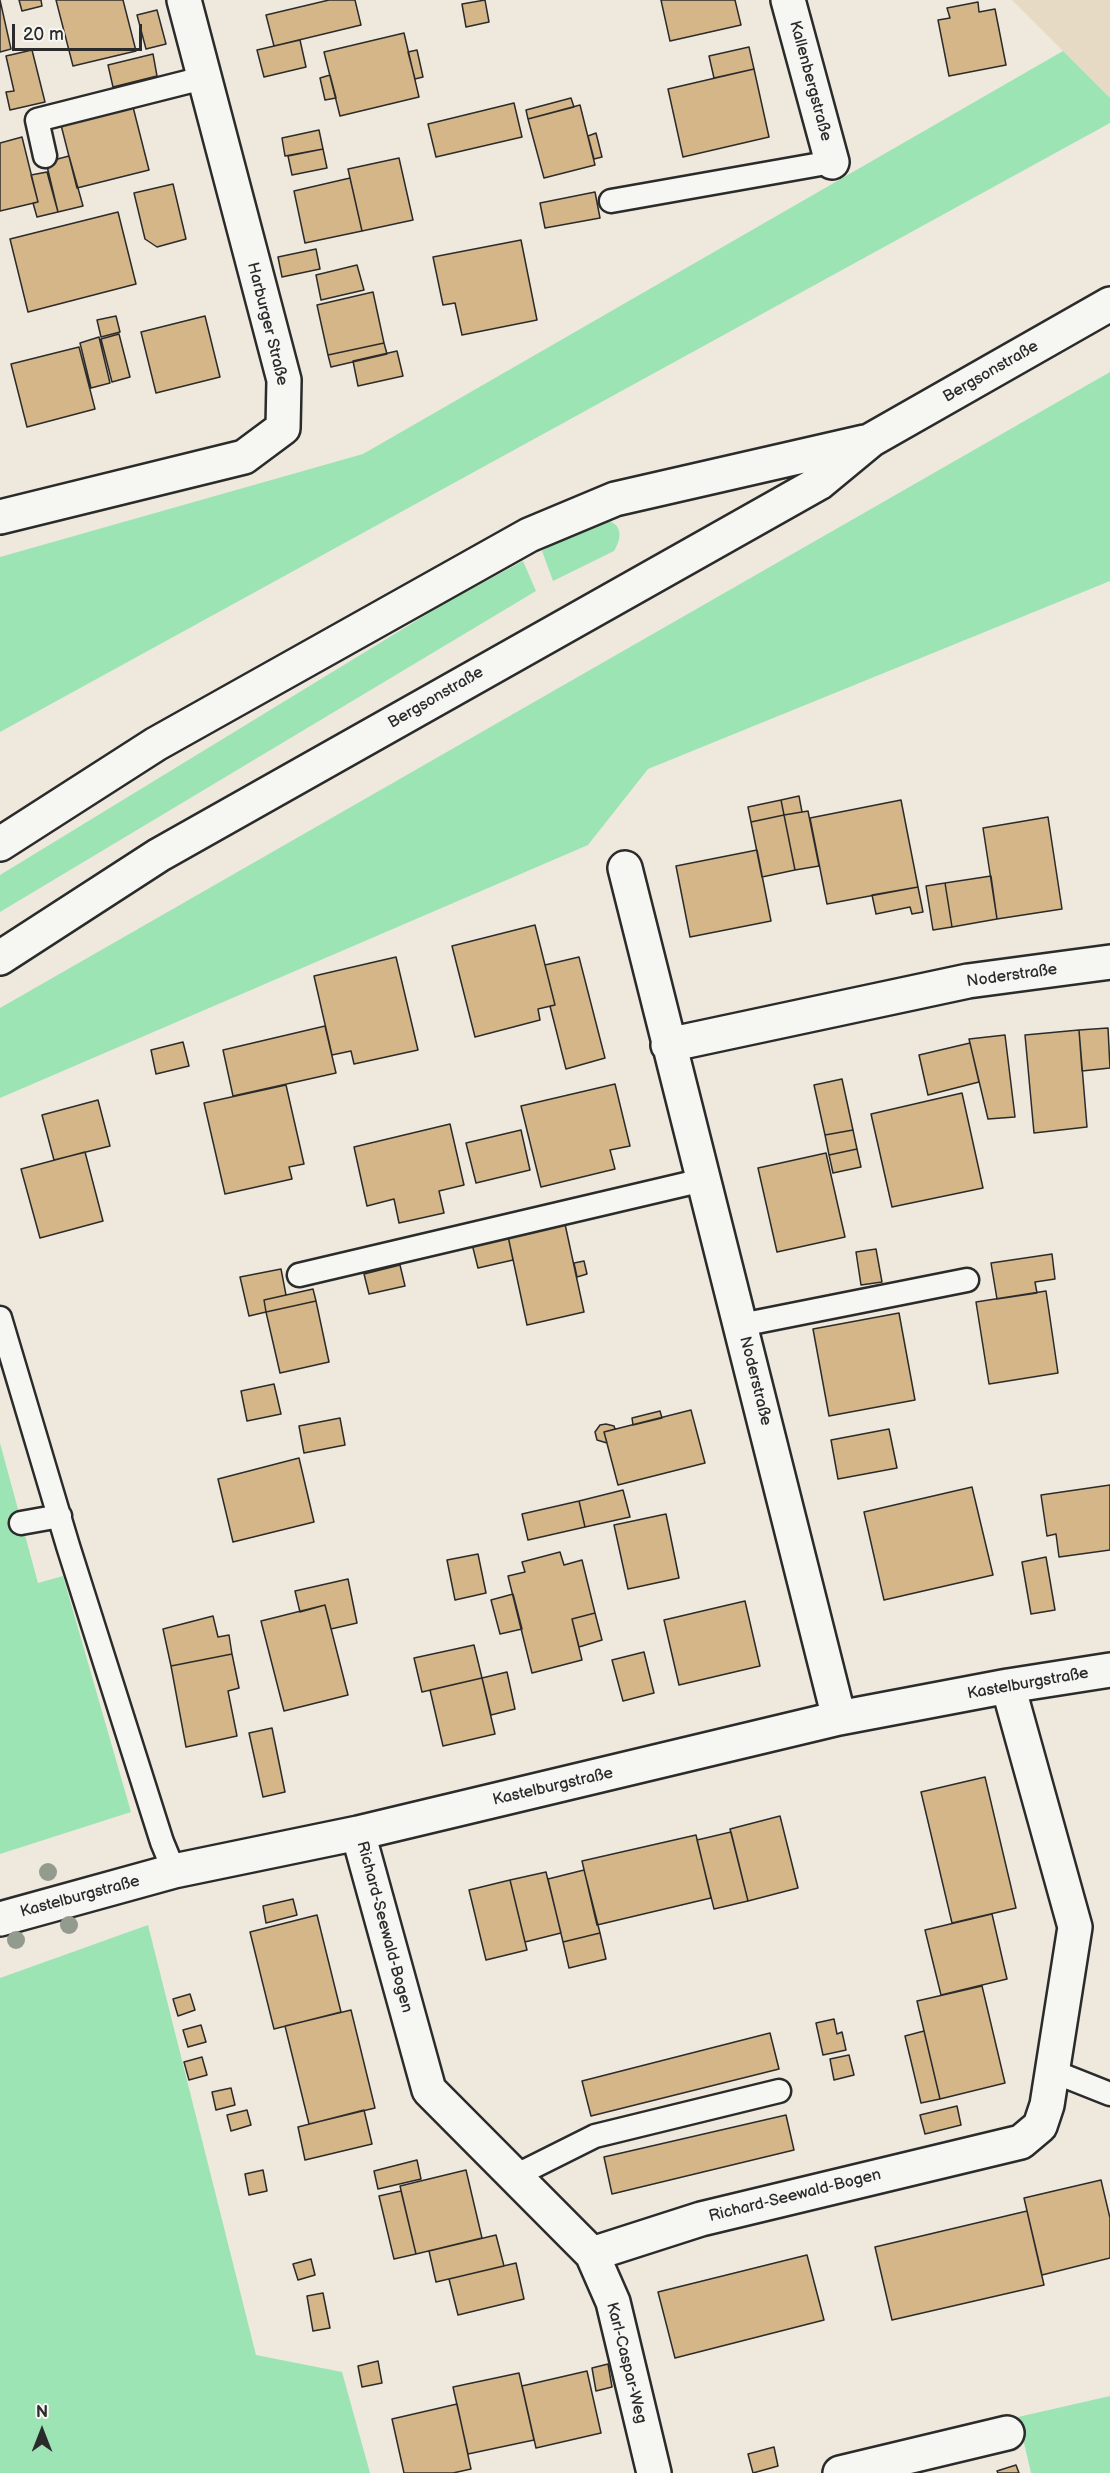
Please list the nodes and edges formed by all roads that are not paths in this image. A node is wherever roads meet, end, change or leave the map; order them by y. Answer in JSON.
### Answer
{"nodes":[{"id":1,"x":184,"y":0,"type":"edge"},
{"id":2,"x":788,"y":0,"type":"edge"},
{"id":3,"x":203,"y":78,"type":"junction"},
{"id":4,"x":45,"y":156,"type":"dead end"},
{"id":5,"x":832,"y":162,"type":"joint"},
{"id":6,"x":611,"y":201,"type":"dead end"},
{"id":7,"x":1110,"y":304,"type":"edge"},
{"id":8,"x":872,"y":440,"type":"junction"},
{"id":9,"x":0,"y":517,"type":"edge"},
{"id":10,"x":0,"y":844,"type":"edge"},
{"id":11,"x":625,"y":868,"type":"dead end"},
{"id":12,"x":0,"y":958,"type":"edge"},
{"id":13,"x":1110,"y":962,"type":"edge"},
{"id":14,"x":669,"y":1045,"type":"junction"},
{"id":15,"x":703,"y":1180,"type":"junction"},
{"id":16,"x":299,"y":1275,"type":"dead end"},
{"id":17,"x":967,"y":1280,"type":"dead end"},
{"id":18,"x":0,"y":1318,"type":"edge"},
{"id":19,"x":741,"y":1325,"type":"junction"},
{"id":20,"x":60,"y":1516,"type":"junction"},
{"id":21,"x":21,"y":1523,"type":"dead end"},
{"id":22,"x":1110,"y":1670,"type":"edge"},
{"id":23,"x":1008,"y":1686,"type":"junction"},
{"id":24,"x":839,"y":1718,"type":"junction"},
{"id":25,"x":358,"y":1833,"type":"junction"},
{"id":26,"x":174,"y":1871,"type":"junction"},
{"id":27,"x":0,"y":1919,"type":"edge"},
{"id":28,"x":1052,"y":2071,"type":"junction"},
{"id":29,"x":779,"y":2091,"type":"dead end"},
{"id":30,"x":1110,"y":2094,"type":"edge"},
{"id":31,"x":515,"y":2176,"type":"junction"},
{"id":32,"x":592,"y":2254,"type":"junction"},
{"id":33,"x":1007,"y":2433,"type":"dead end"},
{"id":34,"x":654,"y":2473,"type":"edge"},
{"id":35,"x":840,"y":2473,"type":"edge"}],
"edges":[{"from":1,"to":3,"type":"street","name":"Harburger Straße"},
{"from":2,"to":5,"type":"street","name":"Kallenbergstraße"},
{"from":3,"to":4,"type":"lane"},
{"from":3,"to":9,"type":"street","name":"Harburger Straße"},
{"from":5,"to":6,"type":"lane"},
{"from":7,"to":8,"type":"street","name":"Bergsonstraße"},
{"from":8,"to":10,"type":"street","name":"Bergsonstraße"},
{"from":8,"to":12,"type":"street","name":"Bergsonstraße"},
{"from":11,"to":14,"type":"street","name":"Noderstraße"},
{"from":13,"to":14,"type":"street","name":"Noderstraße"},
{"from":14,"to":15,"type":"street","name":"Noderstraße"},
{"from":15,"to":16,"type":"lane"},
{"from":15,"to":19,"type":"street","name":"Noderstraße"},
{"from":17,"to":19,"type":"lane"},
{"from":18,"to":20,"type":"lane"},
{"from":19,"to":24,"type":"street","name":"Noderstraße"},
{"from":20,"to":21,"type":"lane"},
{"from":20,"to":26,"type":"lane"},
{"from":22,"to":23,"type":"street","name":"Kastelburgstraße"},
{"from":23,"to":24,"type":"street","name":"Kastelburgstraße"},
{"from":23,"to":28,"type":"street","name":"Richard-Seewald-Bogen"},
{"from":24,"to":25,"type":"street","name":"Kastelburgstraße"},
{"from":25,"to":26,"type":"street","name":"Kastelburgstraße"},
{"from":25,"to":31,"type":"street","name":"Richard-Seewald-Bogen"},
{"from":26,"to":27,"type":"street","name":"Kastelburgstraße"},
{"from":28,"to":30,"type":"lane"},
{"from":28,"to":32,"type":"street","name":"Richard-Seewald-Bogen"},
{"from":29,"to":31,"type":"lane"},
{"from":31,"to":32,"type":"street","name":"Richard-Seewald-Bogen"},
{"from":32,"to":34,"type":"street","name":"Karl-Caspar-Weg"},
{"from":33,"to":35,"type":"street"}]}
